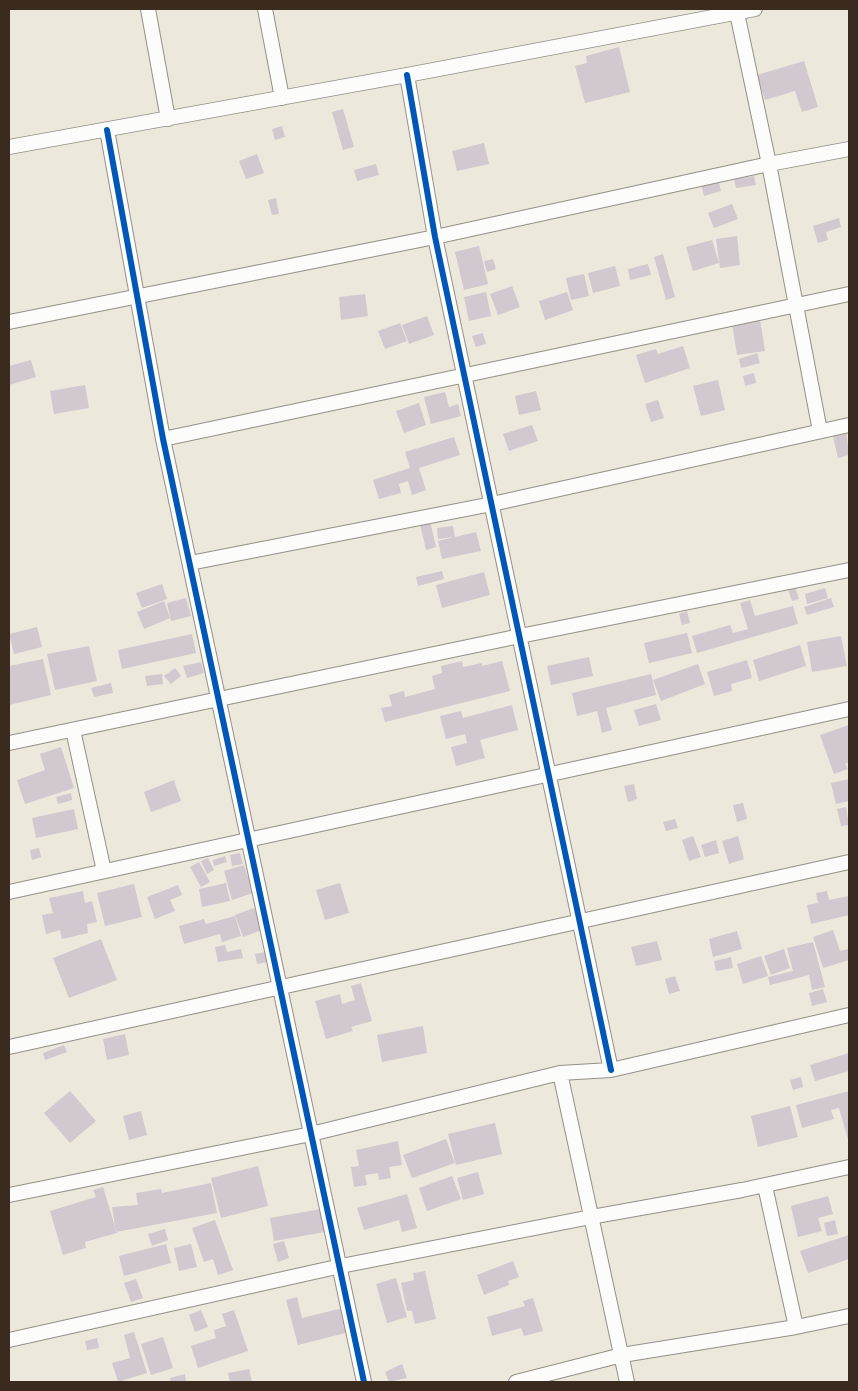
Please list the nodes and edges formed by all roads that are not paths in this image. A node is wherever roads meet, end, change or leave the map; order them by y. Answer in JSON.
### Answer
{"nodes":[{"id":1,"x":148,"y":9,"type":"edge"},
{"id":2,"x":265,"y":9,"type":"edge"},
{"id":3,"x":755,"y":9,"type":"edge"},
{"id":4,"x":737,"y":13,"type":"junction"},
{"id":5,"x":407,"y":76,"type":"junction"},
{"id":6,"x":282,"y":98,"type":"junction"},
{"id":7,"x":168,"y":119,"type":"junction"},
{"id":8,"x":107,"y":130,"type":"junction"},
{"id":9,"x":9,"y":147,"type":"edge"},
{"id":10,"x":849,"y":149,"type":"edge"},
{"id":11,"x":769,"y":164,"type":"junction"},
{"id":12,"x":435,"y":237,"type":"junction"},
{"id":13,"x":849,"y":294,"type":"edge"},
{"id":14,"x":137,"y":296,"type":"junction"},
{"id":15,"x":796,"y":305,"type":"junction"},
{"id":16,"x":9,"y":322,"type":"edge"},
{"id":17,"x":464,"y":374,"type":"junction"},
{"id":18,"x":849,"y":424,"type":"edge"},
{"id":19,"x":820,"y":431,"type":"junction"},
{"id":20,"x":164,"y":439,"type":"junction"},
{"id":21,"x":492,"y":504,"type":"junction"},
{"id":22,"x":190,"y":563,"type":"junction"},
{"id":23,"x":849,"y":570,"type":"edge"},
{"id":24,"x":520,"y":636,"type":"junction"},
{"id":25,"x":219,"y":700,"type":"junction"},
{"id":26,"x":849,"y":709,"type":"edge"},
{"id":27,"x":74,"y":730,"type":"junction"},
{"id":28,"x":9,"y":743,"type":"edge"},
{"id":29,"x":550,"y":775,"type":"junction"},
{"id":30,"x":248,"y":838,"type":"junction"},
{"id":31,"x":849,"y":862,"type":"edge"},
{"id":32,"x":104,"y":870,"type":"junction"},
{"id":33,"x":9,"y":892,"type":"edge"},
{"id":34,"x":581,"y":922,"type":"junction"},
{"id":35,"x":280,"y":988,"type":"junction"},
{"id":36,"x":849,"y":1015,"type":"edge"},
{"id":37,"x":9,"y":1047,"type":"edge"},
{"id":38,"x":611,"y":1070,"type":"junction"},
{"id":39,"x":560,"y":1073,"type":"junction"},
{"id":40,"x":311,"y":1134,"type":"junction"},
{"id":41,"x":849,"y":1167,"type":"edge"},
{"id":42,"x":765,"y":1186,"type":"junction"},
{"id":43,"x":9,"y":1195,"type":"edge"},
{"id":44,"x":591,"y":1217,"type":"junction"},
{"id":45,"x":341,"y":1266,"type":"junction"},
{"id":46,"x":849,"y":1316,"type":"edge"},
{"id":47,"x":796,"y":1327,"type":"junction"},
{"id":48,"x":9,"y":1340,"type":"edge"},
{"id":49,"x":622,"y":1355,"type":"junction"},
{"id":50,"x":364,"y":1382,"type":"edge"},
{"id":51,"x":516,"y":1382,"type":"edge"},
{"id":52,"x":627,"y":1382,"type":"edge"}],
"edges":[{"from":1,"to":7,"type":"street"},
{"from":2,"to":6,"type":"street"},
{"from":3,"to":4,"type":"street"},
{"from":4,"to":5,"type":"street"},
{"from":4,"to":11,"type":"street"},
{"from":5,"to":6,"type":"street"},
{"from":5,"to":12,"type":"street"},
{"from":6,"to":7,"type":"street"},
{"from":7,"to":8,"type":"street"},
{"from":8,"to":9,"type":"street"},
{"from":8,"to":14,"type":"street"},
{"from":10,"to":11,"type":"street"},
{"from":11,"to":12,"type":"street"},
{"from":11,"to":15,"type":"street"},
{"from":12,"to":14,"type":"street"},
{"from":12,"to":17,"type":"street"},
{"from":13,"to":15,"type":"street"},
{"from":14,"to":16,"type":"street"},
{"from":14,"to":20,"type":"street"},
{"from":15,"to":17,"type":"street"},
{"from":15,"to":19,"type":"street"},
{"from":17,"to":20,"type":"street"},
{"from":17,"to":21,"type":"street"},
{"from":18,"to":19,"type":"street"},
{"from":19,"to":21,"type":"street"},
{"from":20,"to":22,"type":"street"},
{"from":21,"to":22,"type":"street"},
{"from":21,"to":24,"type":"street"},
{"from":22,"to":25,"type":"street"},
{"from":23,"to":24,"type":"street"},
{"from":24,"to":25,"type":"street"},
{"from":24,"to":29,"type":"street"},
{"from":25,"to":27,"type":"street"},
{"from":25,"to":30,"type":"street"},
{"from":26,"to":29,"type":"street"},
{"from":27,"to":28,"type":"street"},
{"from":27,"to":32,"type":"street"},
{"from":29,"to":30,"type":"street"},
{"from":29,"to":34,"type":"street"},
{"from":30,"to":32,"type":"street"},
{"from":30,"to":35,"type":"street"},
{"from":31,"to":34,"type":"street"},
{"from":32,"to":33,"type":"street"},
{"from":34,"to":35,"type":"street"},
{"from":34,"to":38,"type":"street"},
{"from":35,"to":37,"type":"street"},
{"from":35,"to":40,"type":"street"},
{"from":36,"to":38,"type":"street"},
{"from":38,"to":39,"type":"street"},
{"from":39,"to":40,"type":"street"},
{"from":39,"to":44,"type":"street"},
{"from":40,"to":43,"type":"street"},
{"from":40,"to":45,"type":"street"},
{"from":41,"to":42,"type":"street"},
{"from":42,"to":44,"type":"street"},
{"from":42,"to":47,"type":"street"},
{"from":44,"to":45,"type":"street"},
{"from":44,"to":49,"type":"street"},
{"from":45,"to":48,"type":"street"},
{"from":45,"to":50,"type":"street"},
{"from":46,"to":47,"type":"street"},
{"from":47,"to":49,"type":"street"},
{"from":49,"to":51,"type":"street"},
{"from":49,"to":52,"type":"street"}]}
